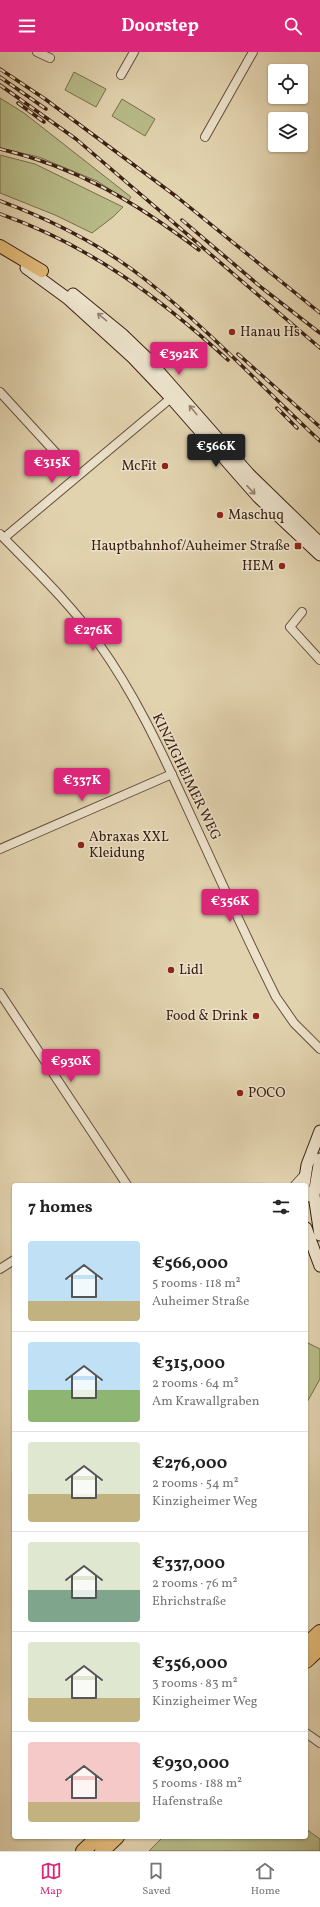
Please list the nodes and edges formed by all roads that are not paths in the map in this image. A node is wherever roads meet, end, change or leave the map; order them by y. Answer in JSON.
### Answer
{"nodes":[{"id":1,"x":37,"y":52,"type":"edge"},
{"id":2,"x":134,"y":52,"type":"edge"},
{"id":3,"x":253,"y":52,"type":"edge"},
{"id":4,"x":50,"y":58,"type":"dead end"},
{"id":5,"x":120,"y":75,"type":"dead end"},
{"id":6,"x":205,"y":138,"type":"dead end"},
{"id":7,"x":0,"y":246,"type":"edge"},
{"id":8,"x":0,"y":252,"type":"edge"},
{"id":9,"x":42,"y":271,"type":"joint"},
{"id":10,"x":0,"y":392,"type":"edge"},
{"id":11,"x":171,"y":398,"type":"junction"},
{"id":12,"x":77,"y":476,"type":"junction"},
{"id":13,"x":2,"y":536,"type":"edge"},
{"id":14,"x":320,"y":543,"type":"edge"},
{"id":15,"x":320,"y":555,"type":"edge"},
{"id":16,"x":302,"y":612,"type":"dead end"},
{"id":17,"x":320,"y":660,"type":"edge"},
{"id":18,"x":172,"y":774,"type":"junction"},
{"id":19,"x":0,"y":849,"type":"edge"},
{"id":20,"x":0,"y":993,"type":"edge"},
{"id":21,"x":320,"y":1049,"type":"edge"},
{"id":22,"x":320,"y":1131,"type":"edge"},
{"id":23,"x":320,"y":1159,"type":"edge"},
{"id":24,"x":304,"y":1179,"type":"edge"},
{"id":25,"x":124,"y":1183,"type":"edge"},
{"id":26,"x":309,"y":1194,"type":"edge"},
{"id":27,"x":308,"y":1233,"type":"edge"},
{"id":28,"x":320,"y":1235,"type":"edge"},
{"id":29,"x":12,"y":1261,"type":"edge"},
{"id":30,"x":320,"y":1266,"type":"edge"},
{"id":31,"x":0,"y":1269,"type":"edge"},
{"id":32,"x":320,"y":1632,"type":"edge"},
{"id":33,"x":308,"y":1643,"type":"edge"},
{"id":34,"x":320,"y":1648,"type":"edge"},
{"id":35,"x":308,"y":1659,"type":"edge"},
{"id":36,"x":308,"y":1735,"type":"edge"},
{"id":37,"x":320,"y":1743,"type":"edge"},
{"id":38,"x":115,"y":1839,"type":"edge"},
{"id":39,"x":102,"y":1851,"type":"edge"}],
"edges":[{"from":1,"to":4,"type":"street"},
{"from":2,"to":5,"type":"street"},
{"from":3,"to":6,"type":"street"},
{"from":7,"to":9,"type":"main road"},
{"from":8,"to":11,"type":"main road"},
{"from":14,"to":9,"type":"main road","one_way":true},
{"from":10,"to":12,"type":"street"},
{"from":11,"to":12,"type":"street"},
{"from":11,"to":15,"type":"main road","one_way":true},
{"from":12,"to":13,"type":"street"},
{"from":13,"to":18,"type":"street","name":"KINZIGHEIMER WEG"},
{"from":16,"to":17,"type":"street"},
{"from":18,"to":19,"type":"street"},
{"from":18,"to":21,"type":"street","name":"KINZIGHEIMER WEG"},
{"from":20,"to":25,"type":"street"},
{"from":22,"to":24,"type":"main road"},
{"from":23,"to":26,"type":"main road"},
{"from":26,"to":28,"type":"main road"},
{"from":27,"to":30,"type":"main road"},
{"from":29,"to":31,"type":"street"},
{"from":32,"to":33,"type":"highway"},
{"from":34,"to":35,"type":"highway"},
{"from":36,"to":37,"type":"street"},
{"from":38,"to":39,"type":"highway"}]}
